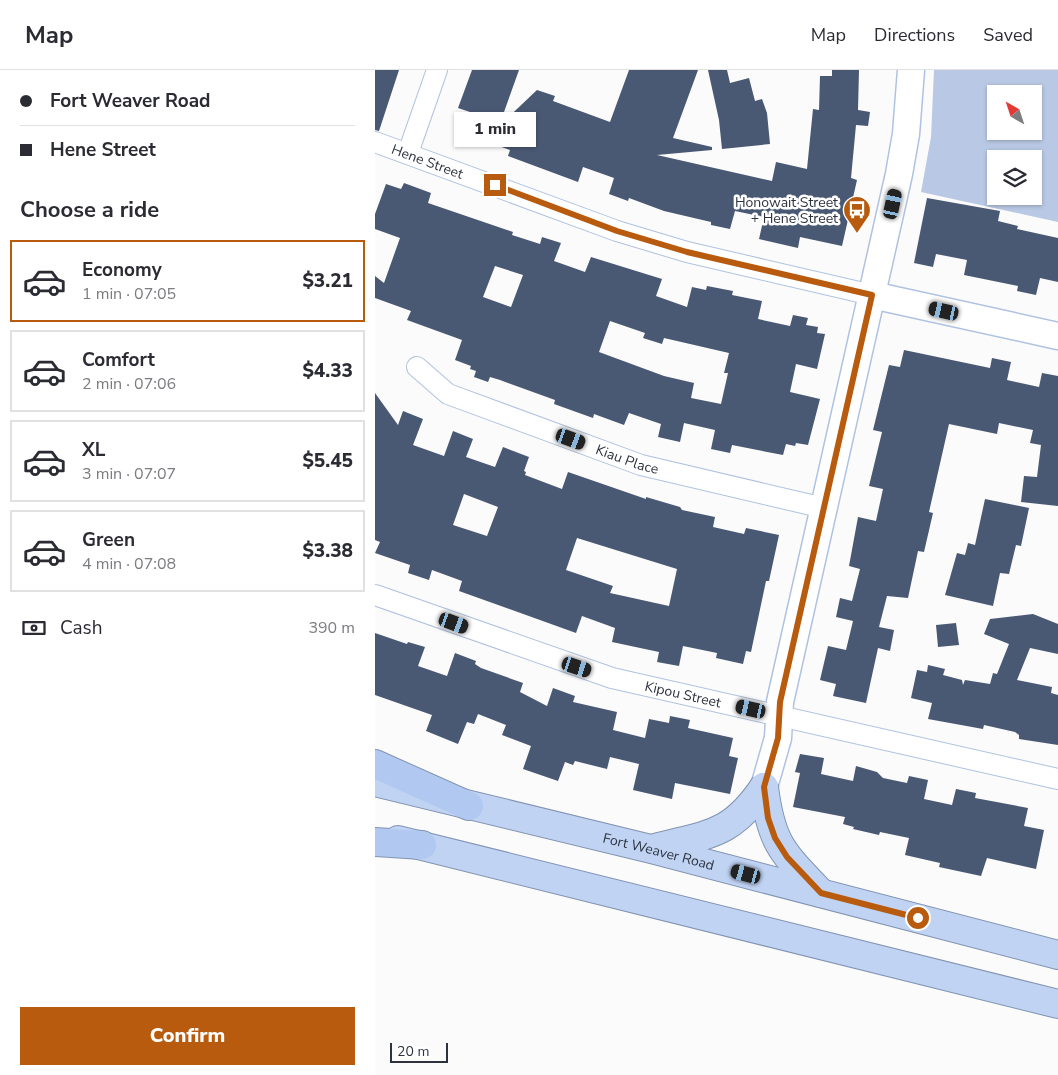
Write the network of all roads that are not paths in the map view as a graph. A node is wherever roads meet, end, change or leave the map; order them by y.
1 (437, 70) edge
2 (911, 70) edge
3 (375, 142) edge
4 (408, 153) junction
5 (872, 295) junction
6 (1058, 336) edge
7 (417, 367) dead end
8 (824, 508) junction
9 (375, 595) edge
10 (779, 716) junction
11 (375, 764) edge
12 (1058, 779) edge
13 (375, 782) edge
14 (764, 787) junction
15 (469, 806) junction
16 (375, 834) edge
17 (375, 842) edge
18 (422, 845) junction
19 (651, 849) junction
20 (821, 893) junction
21 (1056, 955) edge
22 (1058, 1004) edge

1 - 4 street
2 - 5 street
3 - 4 street, Hene Street
4 - 5 street, Hene Street
5 - 6 street, Hene Street
5 - 8 street
7 - 8 street, Kiau Place
8 - 10 street
9 - 10 street, Kipou Street
10 - 12 street, Kipou Street
10 - 14 street
11 - 15 highway
13 - 15 highway, Fort Weaver Road
14 - 19 highway
14 - 20 highway
15 - 19 highway, Fort Weaver Road
16 - 18 highway
17 - 18 highway
18 - 22 highway
19 - 20 highway, Fort Weaver Road
20 - 21 highway, Fort Weaver Road

